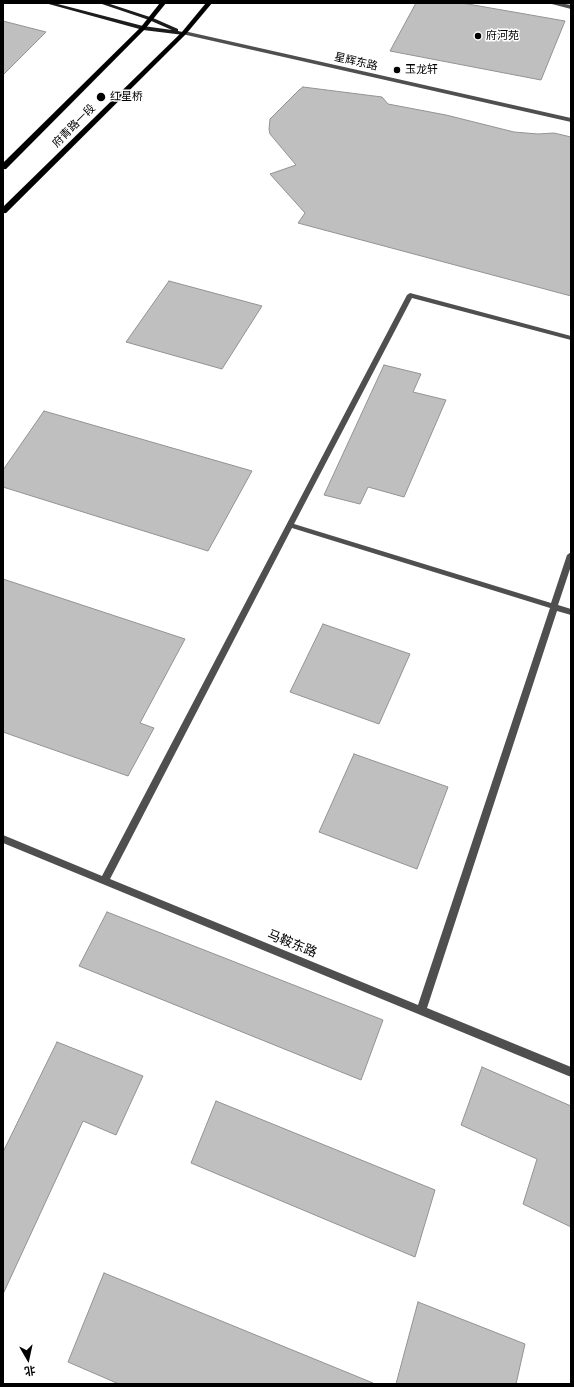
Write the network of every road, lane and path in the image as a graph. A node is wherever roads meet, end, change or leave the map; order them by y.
1 (48, 3) edge
2 (102, 3) edge
3 (163, 3) edge
4 (209, 3) edge
5 (551, 3) edge
6 (571, 7) edge
7 (151, 19) junction
8 (143, 28) junction
9 (184, 33) junction
10 (571, 120) edge
11 (3, 167) edge
12 (3, 211) edge
13 (571, 338) edge
14 (290, 525) junction
15 (571, 555) edge
16 (554, 607) junction
17 (571, 612) edge
18 (3, 839) edge
19 (104, 881) junction
20 (421, 1011) junction
21 (571, 1072) edge

1 - 8 main road
2 - 7 main road
3 - 7 main road, 府青路一段
4 - 9 main road, 府青路一段
5 - 6 street
7 - 8 main road, 府青路一段
7 - 9 main road
8 - 9 main road
8 - 11 main road, 府青路一段
9 - 10 street, 星辉东路
9 - 12 main road, 府青路一段
13 - 14 street
14 - 16 street
14 - 19 street
15 - 16 street
16 - 17 street
16 - 20 street
18 - 19 street, 马鞍东路
19 - 20 street, 马鞍东路
20 - 21 street, 马鞍东路

